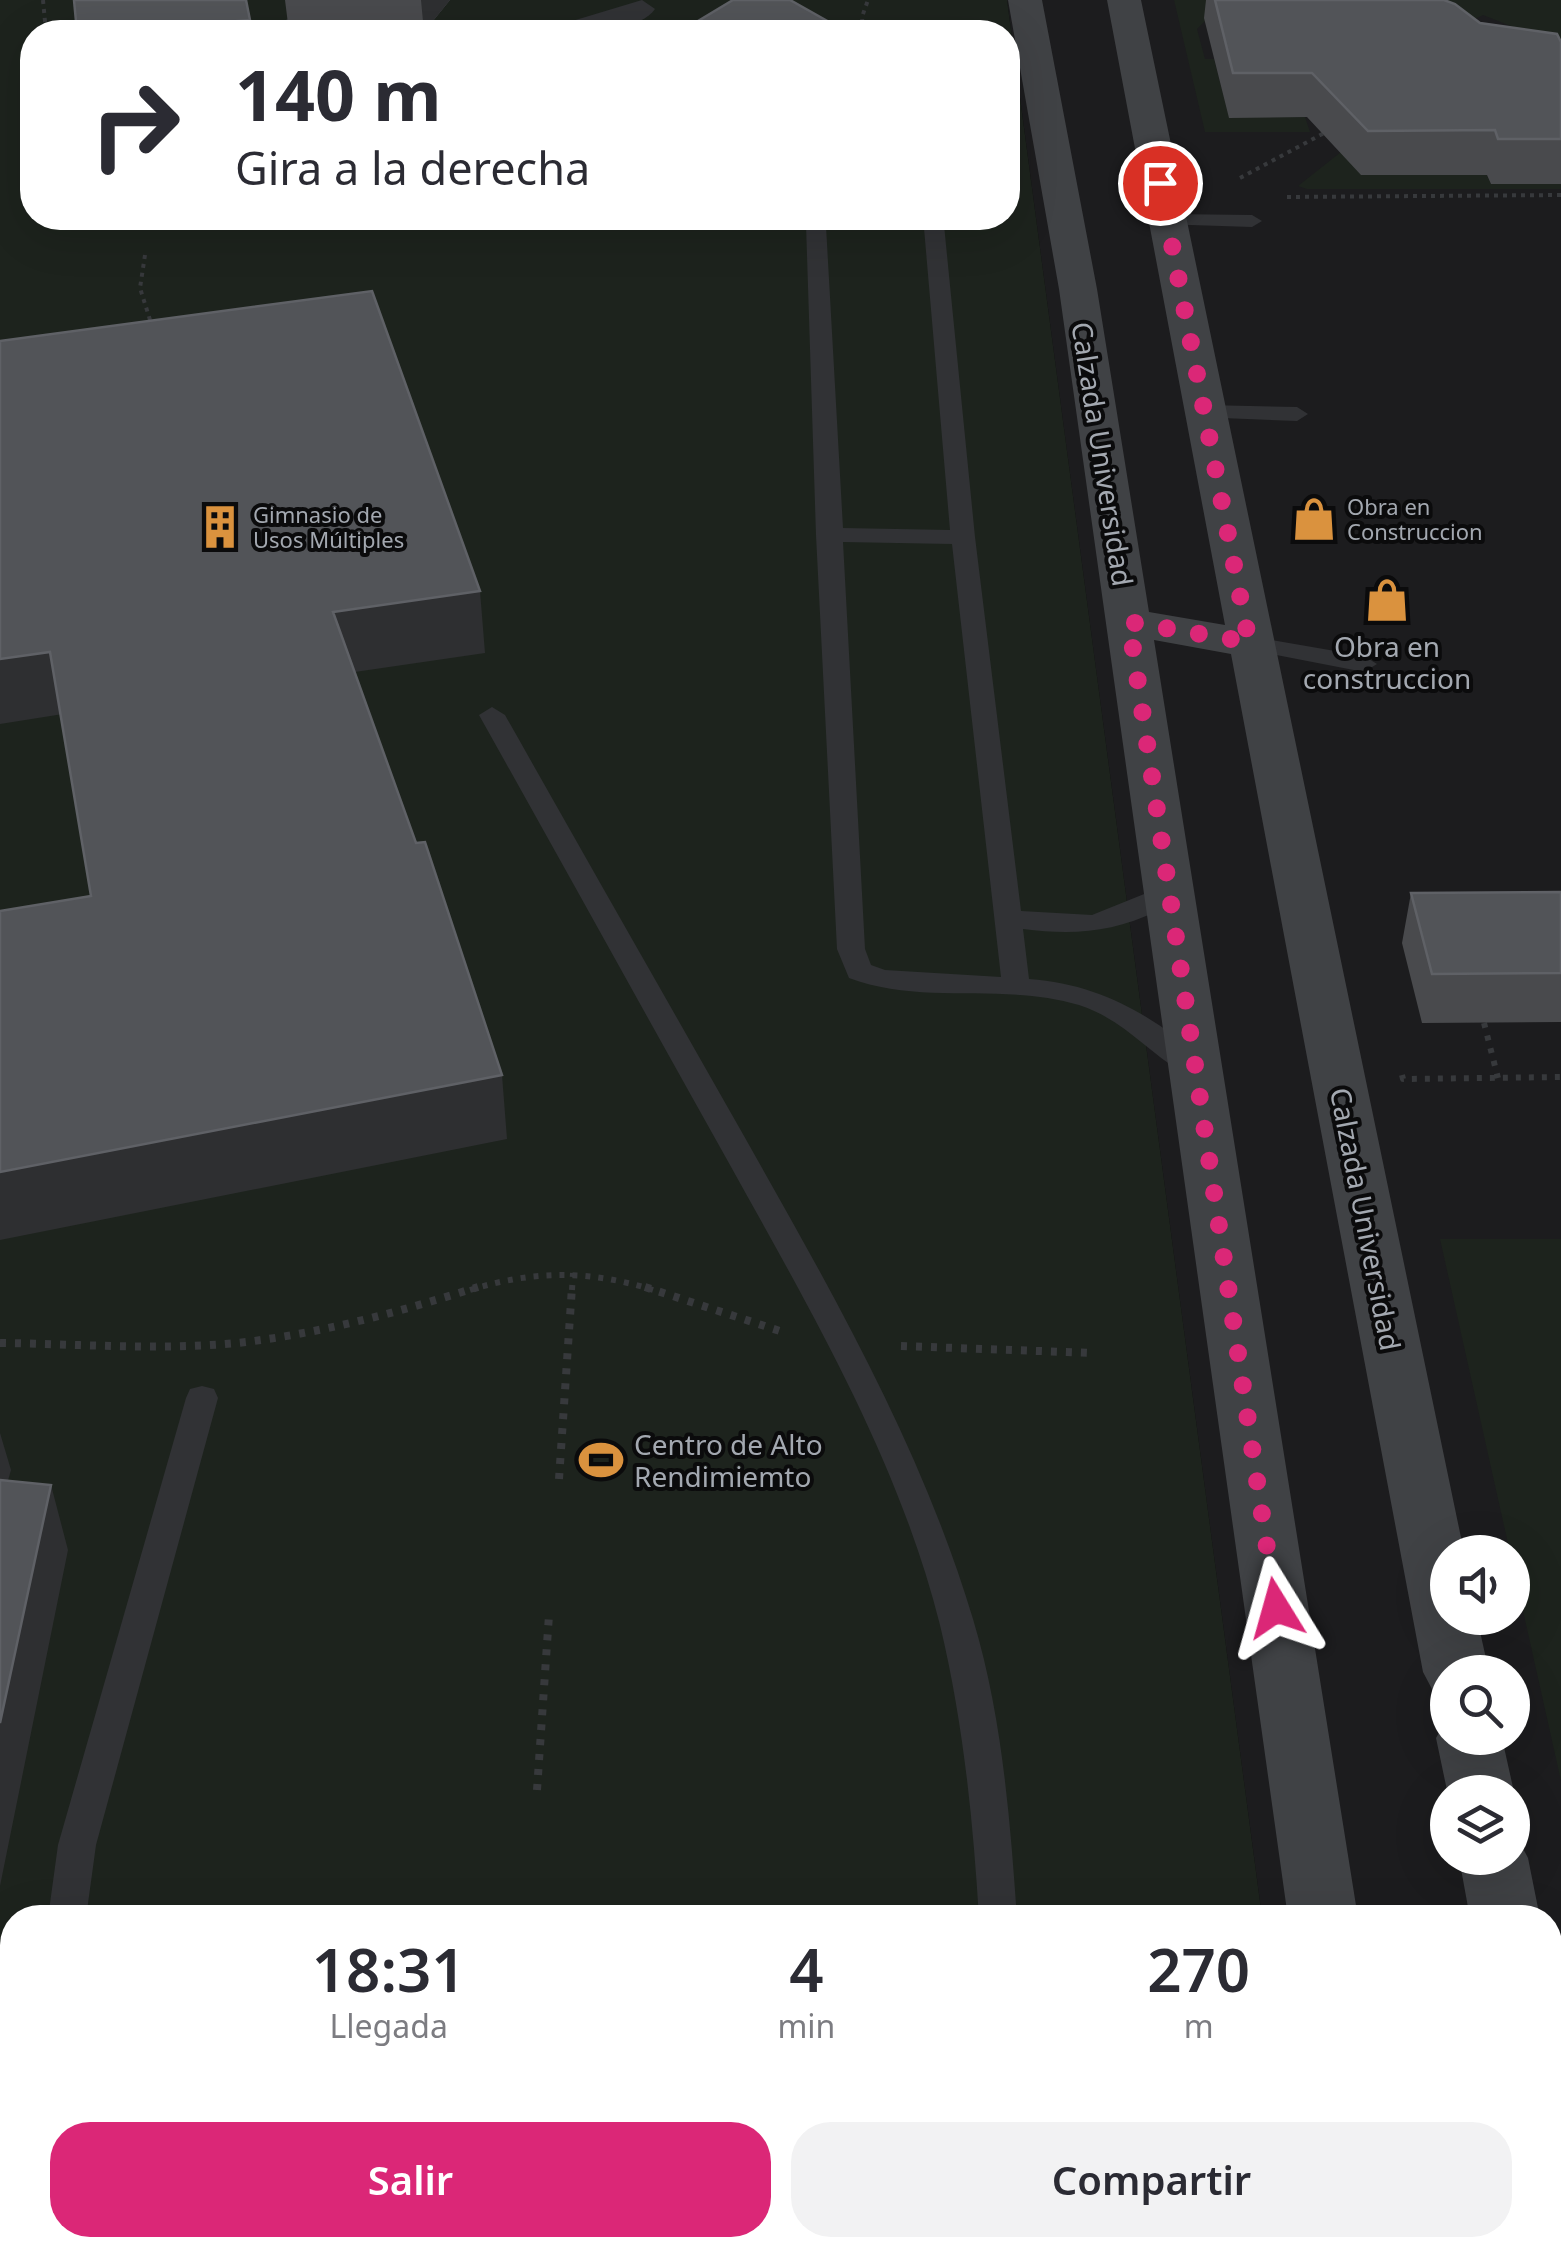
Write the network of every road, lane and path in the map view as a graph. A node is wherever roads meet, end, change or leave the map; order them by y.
1 (1025, 0) edge
2 (1124, 0) edge
3 (638, 9) dead end
4 (298, 12) dead end
5 (289, 20) edge
6 (606, 20) edge
7 (1327, 131) edge
8 (1240, 178) dead end
9 (1561, 195) edge
10 (1283, 196) dead end
11 (1167, 220) junction
12 (1252, 221) dead end
13 (816, 230) edge
14 (934, 230) edge
15 (144, 255) dead end
16 (140, 325) edge
17 (1205, 412) junction
18 (1297, 414) dead end
19 (828, 535) junction
20 (964, 537) junction
21 (1129, 622) junction
22 (1249, 642) junction
23 (1364, 664) dead end
24 (492, 716) dead end
25 (1169, 893) junction
26 (1009, 918) junction
27 (1016, 986) junction
28 (1484, 1023) dead end
29 (1195, 1067) junction
30 (1498, 1078) dead end
31 (573, 1272) junction
32 (0, 1344) edge
33 (846, 1345) junction
34 (1094, 1353) dead end
35 (202, 1398) dead end
36 (558, 1479) dead end
37 (549, 1615) dead end
38 (1453, 1655) edge
39 (537, 1790) dead end
40 (1496, 1875) edge
41 (69, 1905) edge
42 (997, 1905) edge
43 (1320, 1905) edge
44 (1502, 1905) edge

1 - 21 main road, Calzada Universidad
2 - 11 main road, Calzada Universidad
3 - 6 street
4 - 5 path
7 - 8 path
9 - 10 path
11 - 12 lane
11 - 17 main road, Calzada Universidad
13 - 19 lane
14 - 20 lane
15 - 16 path
17 - 18 lane
17 - 22 main road, Calzada Universidad
19 - 20 lane
19 - 27 lane
20 - 26 lane
21 - 22 main road
21 - 25 main road, Calzada Universidad
22 - 23 lane
22 - 38 main road, Calzada Universidad
24 - 33 lane
25 - 26 lane
25 - 29 main road, Calzada Universidad
26 - 27 lane
27 - 29 lane
28 - 30 path
29 - 43 main road, Calzada Universidad
31 - 32 path
31 - 33 path
31 - 36 path
33 - 34 path
33 - 42 lane
35 - 41 lane
37 - 39 path
40 - 44 main road

